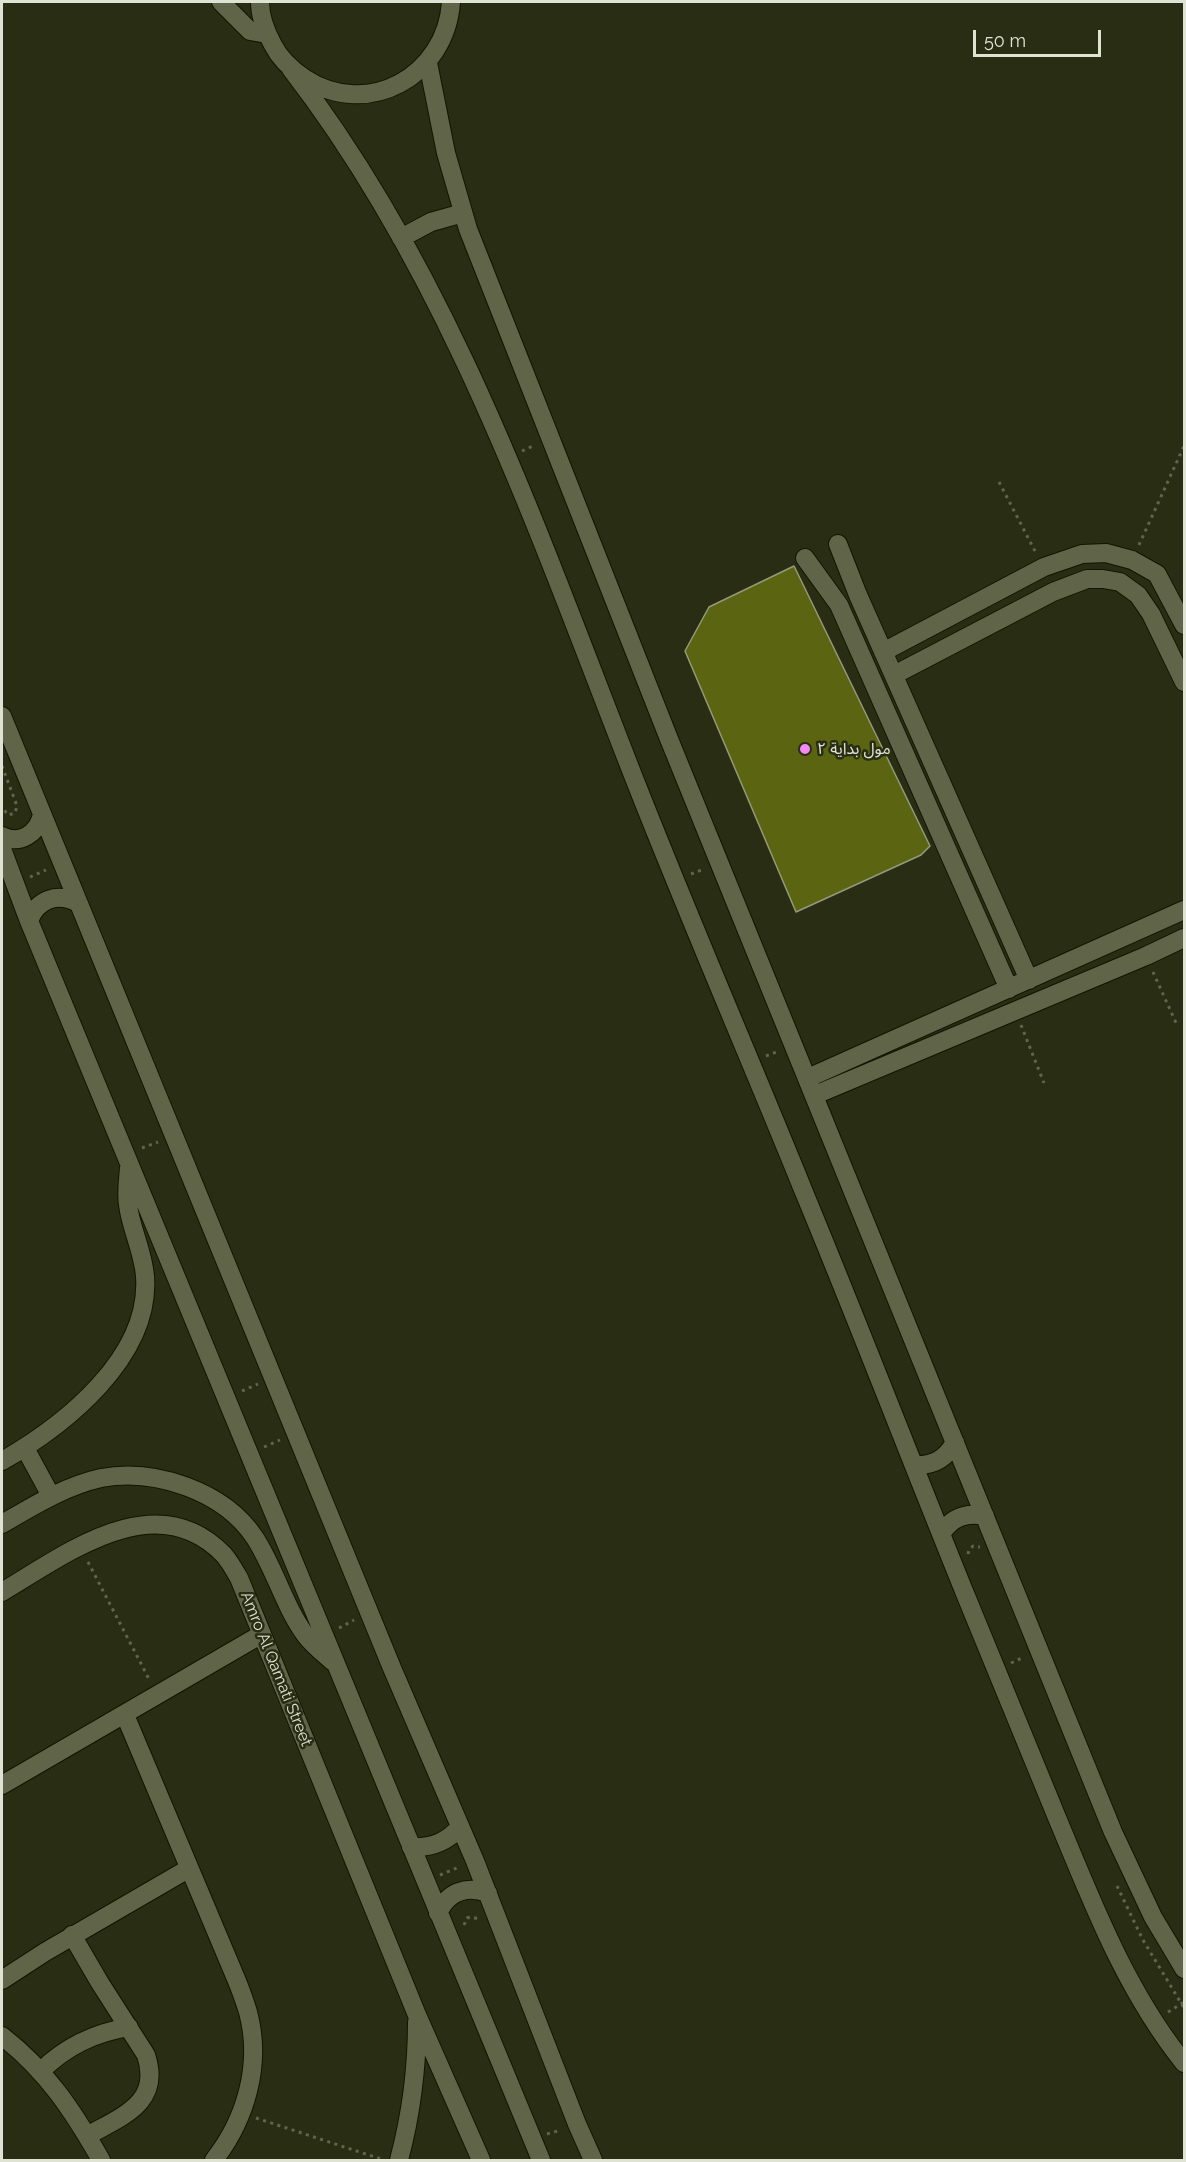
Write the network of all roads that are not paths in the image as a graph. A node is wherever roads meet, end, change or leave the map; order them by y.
1 (221, 2) edge
2 (260, 2) edge
3 (451, 2) edge
4 (267, 34) junction
5 (428, 63) junction
6 (291, 69) junction
7 (463, 213) junction
8 (401, 238) junction
9 (838, 544) dead end
10 (805, 558) dead end
11 (867, 616) junction
12 (848, 624) junction
13 (1185, 625) edge
14 (884, 652) junction
15 (894, 675) junction
16 (1185, 682) edge
17 (2, 716) edge
18 (42, 815) junction
19 (2, 836) edge
20 (2, 849) edge
21 (78, 903) junction
22 (1185, 910) edge
23 (29, 921) junction
24 (1185, 938) edge
25 (1029, 980) junction
26 (1009, 989) junction
27 (897, 1038) junction
28 (906, 1057) junction
29 (808, 1078) junction
30 (814, 1095) junction
31 (128, 1159) junction
32 (955, 1442) junction
33 (25, 1448) junction
34 (2, 1461) edge
35 (914, 1465) junction
36 (51, 1496) junction
37 (985, 1516) junction
38 (2, 1524) edge
39 (940, 1534) junction
40 (2, 1592) edge
41 (262, 1634) junction
42 (337, 1665) junction
43 (125, 1715) junction
44 (2, 1785) edge
45 (460, 1827) junction
46 (411, 1846) junction
47 (188, 1869) junction
48 (488, 1893) junction
49 (438, 1913) junction
50 (72, 1935) junction
51 (1185, 1970) edge
52 (2, 1980) edge
53 (417, 2015) junction
54 (129, 2027) junction
55 (2, 2036) edge
56 (1185, 2063) edge
57 (41, 2071) junction
58 (87, 2136) junction
59 (101, 2160) edge
60 (214, 2160) edge
61 (399, 2160) edge
62 (481, 2160) edge
63 (541, 2160) edge
64 (593, 2160) edge

1 - 4 street
2 - 4 street
3 - 5 street
4 - 6 street
5 - 6 street
5 - 7 street
6 - 8 street
7 - 8 street
7 - 29 street
8 - 35 street
9 - 11 street
10 - 12 street
11 - 12 street
11 - 14 street
12 - 26 street
13 - 14 street
14 - 15 street
15 - 16 street
15 - 25 street
17 - 18 street
18 - 19 street
18 - 21 street
20 - 23 street
21 - 23 street
21 - 45 street
22 - 25 street
23 - 31 street
24 - 28 street
25 - 26 street
26 - 27 street
27 - 28 street
27 - 29 street
28 - 30 street
29 - 30 street
30 - 32 street
31 - 33 street
31 - 42 street
32 - 35 street
32 - 37 street
33 - 34 street
33 - 36 street
35 - 39 street
36 - 38 street
36 - 42 street
37 - 39 street
37 - 51 street
39 - 56 street
40 - 41 street, Amro Al Qamati Street
41 - 43 street
41 - 53 street, Amro Al Qamati Street
42 - 46 street
43 - 44 street
43 - 47 street
45 - 46 street
45 - 48 street
46 - 49 street
47 - 50 street
47 - 60 street
48 - 49 street
48 - 64 street
49 - 63 street
50 - 52 street
50 - 54 street
53 - 61 street, Amro Al Qamati Street
53 - 62 street, Amro Al Qamati Street
54 - 57 street
54 - 58 street
55 - 57 street
57 - 58 street
58 - 59 street

